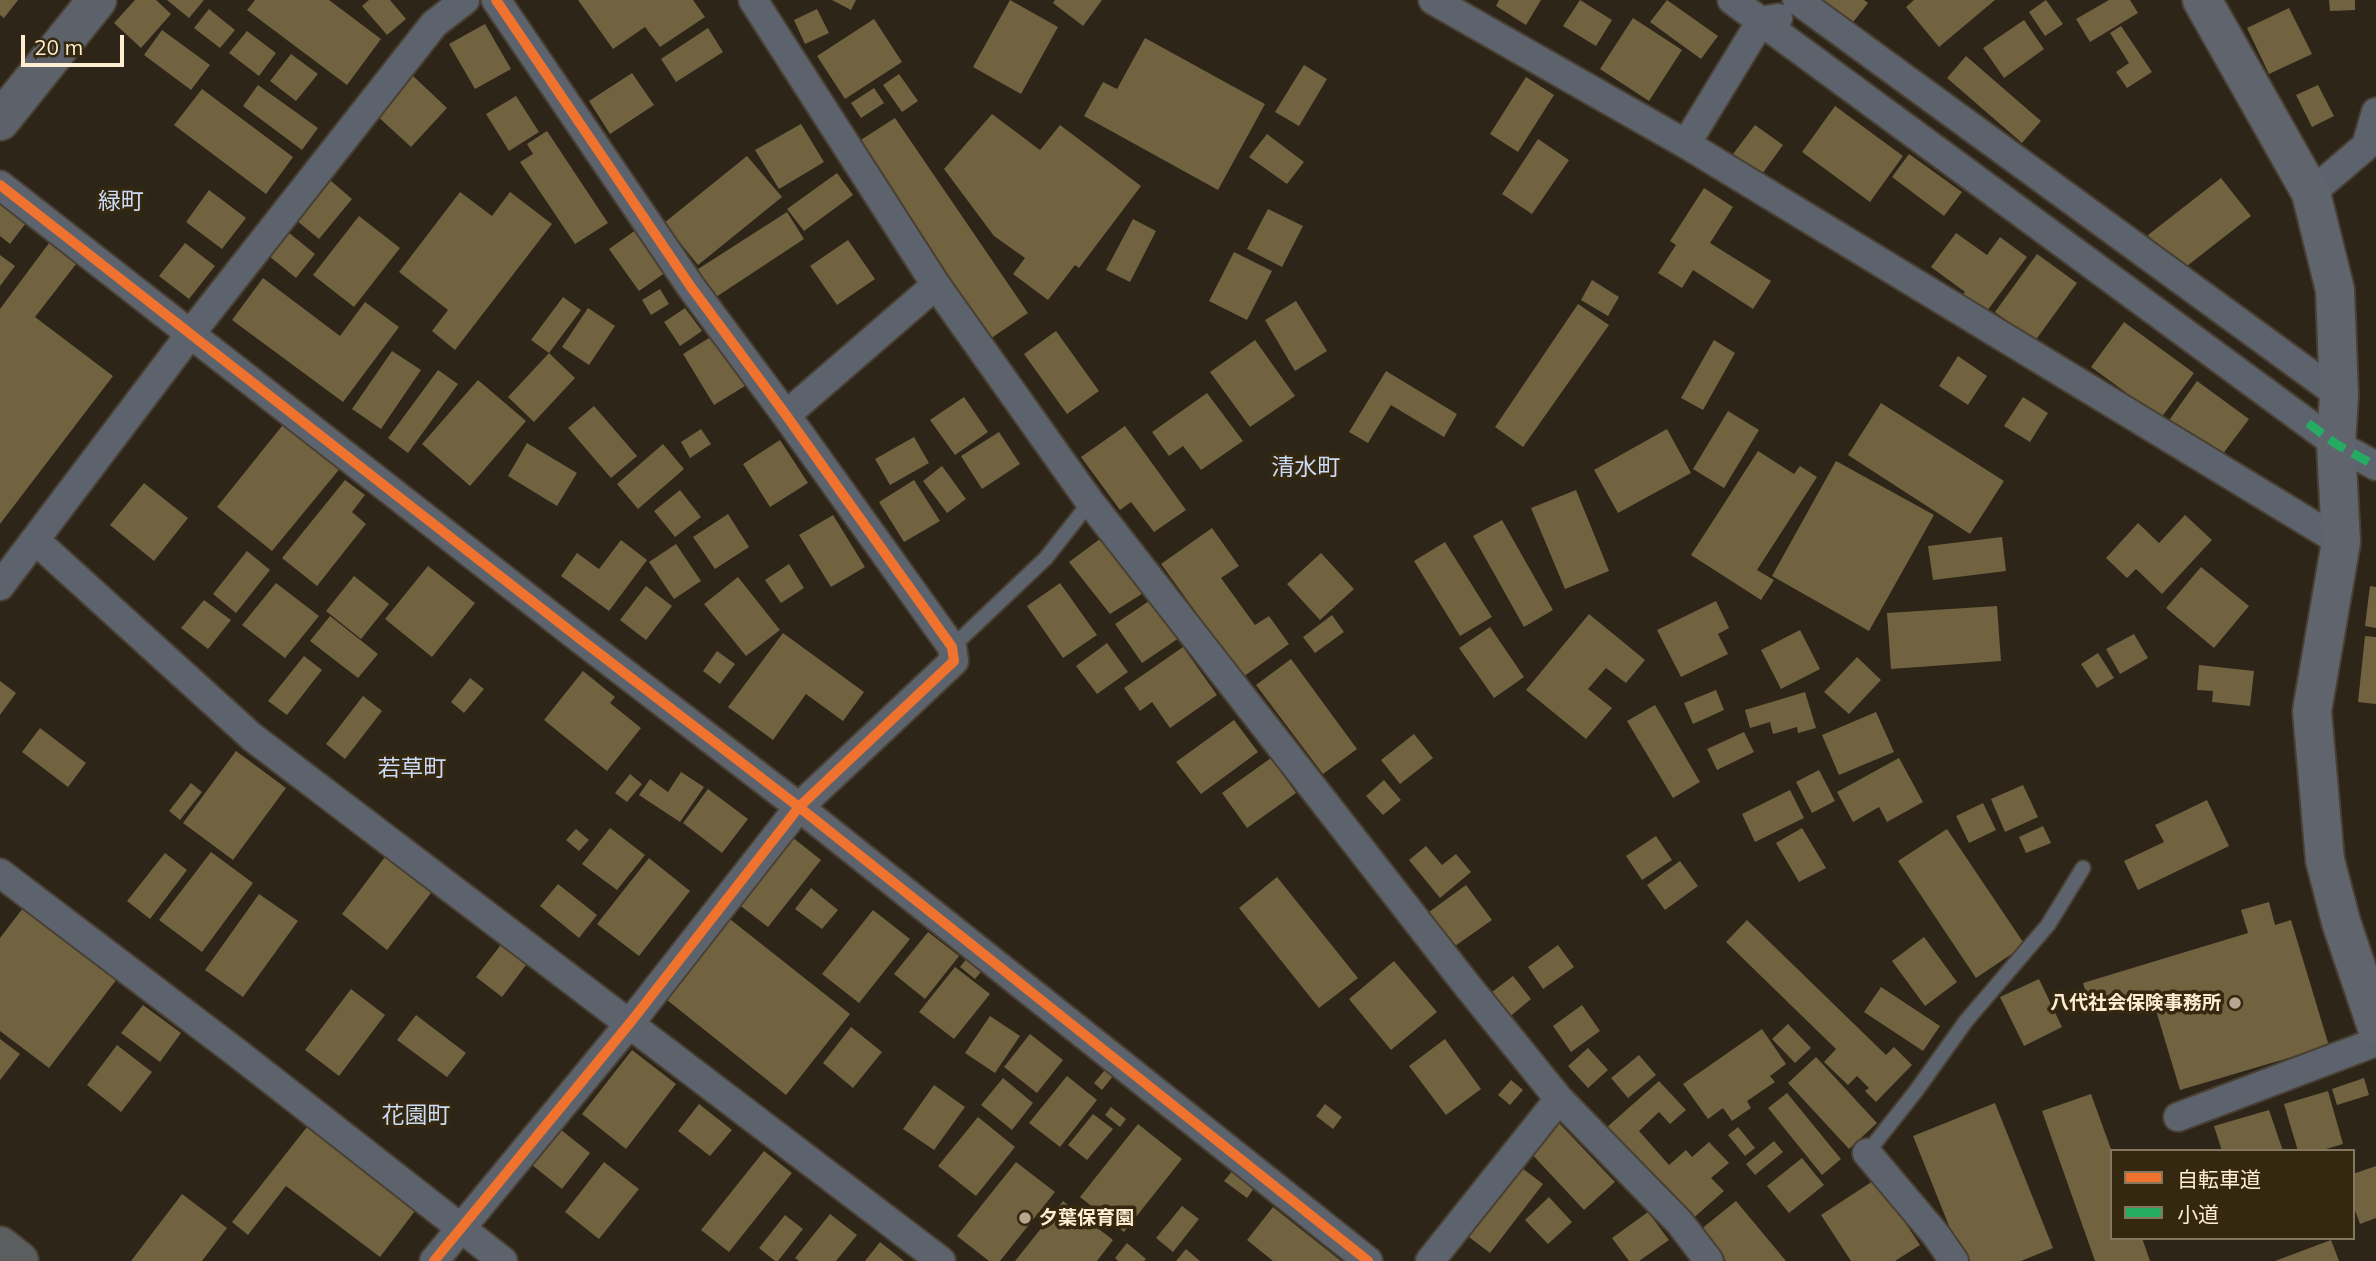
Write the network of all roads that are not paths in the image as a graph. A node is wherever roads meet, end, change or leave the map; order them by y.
1 (97, 0) edge
2 (465, 0) edge
3 (496, 0) edge
4 (753, 0) edge
5 (1433, 0) edge
6 (1732, 0) edge
7 (1781, 0) edge
8 (1797, 0) edge
9 (2202, 0) edge
10 (1761, 21) junction
11 (2376, 112) edge
12 (0, 121) edge
13 (1686, 144) junction
14 (0, 185) edge
15 (2311, 193) junction
16 (936, 285) junction
17 (191, 333) junction
18 (2339, 395) junction
19 (786, 415) junction
20 (2322, 433) junction
21 (2376, 466) edge
22 (1090, 502) junction
23 (35, 540) junction
24 (2341, 542) junction
25 (0, 586) edge
26 (952, 647) junction
27 (799, 807) junction
28 (2083, 868) dead end
29 (0, 873) edge
30 (629, 1023) junction
31 (2376, 1025) edge
32 (2376, 1042) edge
33 (1559, 1099) junction
34 (2178, 1117) dead end
35 (1867, 1153) joint
36 (460, 1228) junction
37 (0, 1246) edge
38 (19, 1261) edge
39 (434, 1261) edge
40 (503, 1261) edge
41 (941, 1261) edge
42 (1368, 1261) edge
43 (1430, 1261) edge
44 (1709, 1261) edge
45 (1954, 1261) edge

1 - 12 main road
2 - 17 street
3 - 19 street
4 - 16 street
5 - 13 street
6 - 10 street
7 - 10 street
8 - 18 street
9 - 15 street
10 - 13 street
10 - 20 street
11 - 15 street
13 - 24 street
14 - 17 street
15 - 18 street
16 - 19 street
16 - 22 street
17 - 23 street
17 - 27 street
18 - 20 street
19 - 26 street
20 - 21 street
20 - 24 street
22 - 26 lane
22 - 33 street
23 - 25 street
23 - 30 street
24 - 31 street
26 - 27 street
27 - 30 street
27 - 42 street
28 - 35 lane
29 - 36 street
30 - 36 street
30 - 41 street
32 - 34 street
33 - 43 street
33 - 44 street
35 - 45 street
36 - 39 street
36 - 40 street
37 - 38 highway

